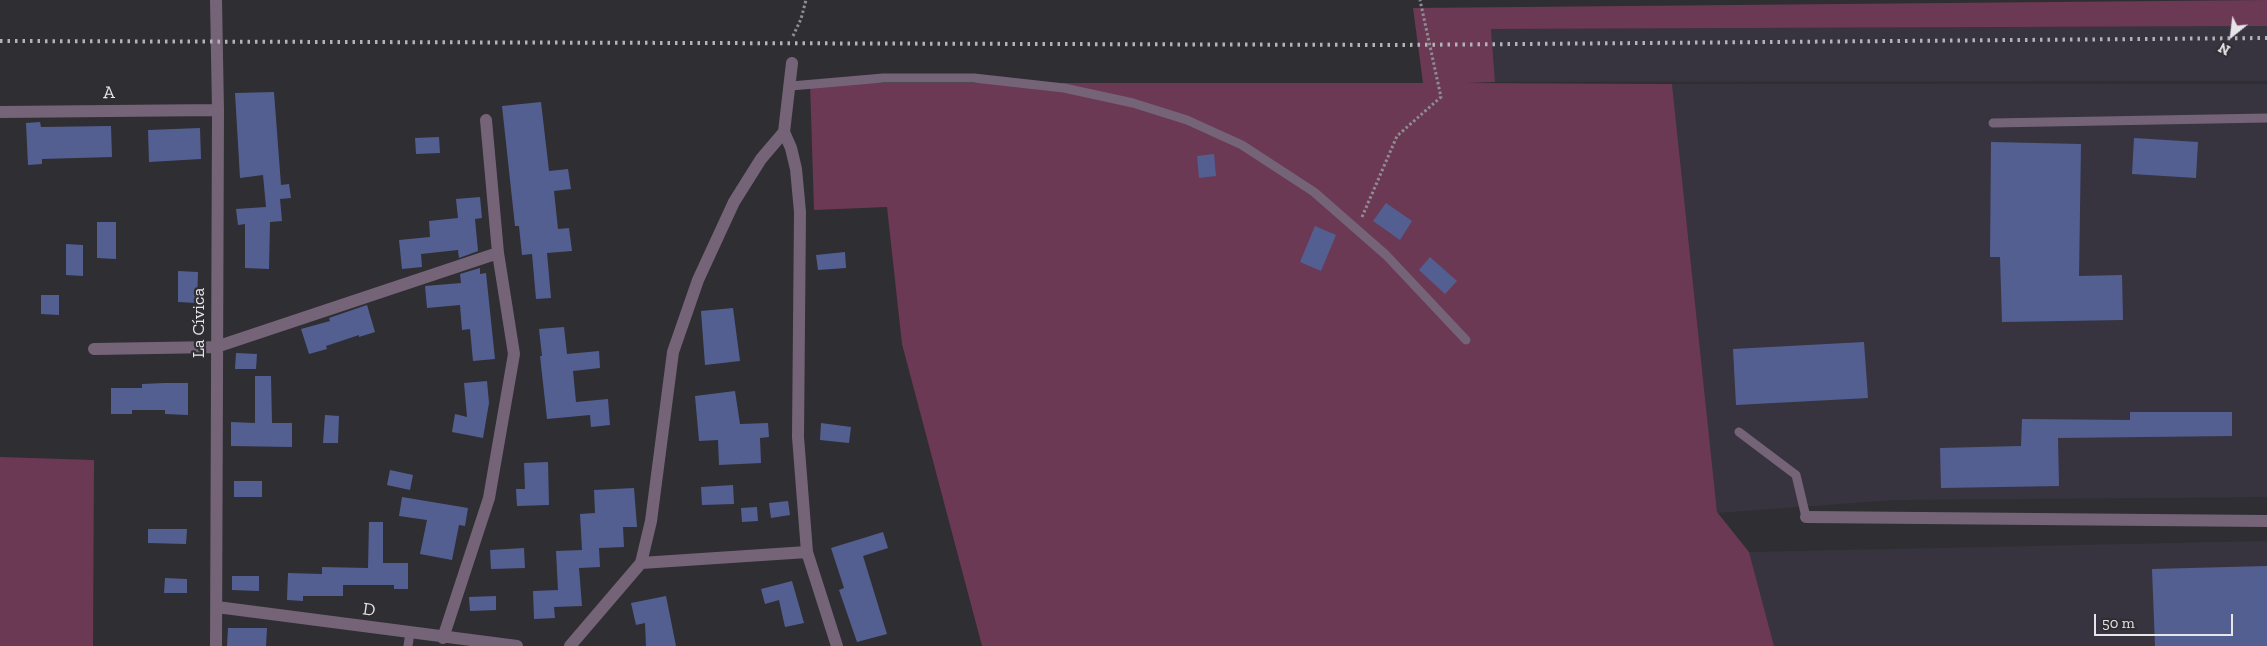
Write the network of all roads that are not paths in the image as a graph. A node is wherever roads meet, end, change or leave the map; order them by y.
1 (216, 0) edge
2 (792, 63) dead end
3 (791, 86) junction
4 (218, 110) junction
5 (0, 112) edge
6 (2267, 118) edge
7 (486, 120) dead end
8 (1993, 123) dead end
9 (784, 132) junction
10 (498, 253) junction
11 (1466, 340) dead end
12 (216, 347) junction
13 (94, 349) dead end
14 (1739, 432) dead end
15 (1806, 517) joint
16 (2267, 521) edge
17 (807, 552) junction
18 (641, 563) junction
19 (217, 607) junction
20 (410, 633) junction
21 (443, 638) junction
22 (216, 646) edge
23 (408, 646) edge
24 (517, 646) edge
25 (570, 646) edge
26 (837, 646) edge

1 - 4 street, La Cívica
2 - 3 street
3 - 9 street
3 - 11 lane
4 - 5 street, A
4 - 12 street, La Cívica
6 - 8 lane
7 - 10 street
9 - 17 street
9 - 18 street
10 - 12 street
10 - 21 street
12 - 13 street
12 - 19 street, La Cívica
14 - 15 lane
15 - 16 street
17 - 18 street
17 - 26 street
18 - 25 street
19 - 20 street, D
19 - 22 street, La Cívica
20 - 21 street, D
20 - 23 lane
21 - 24 street, D

